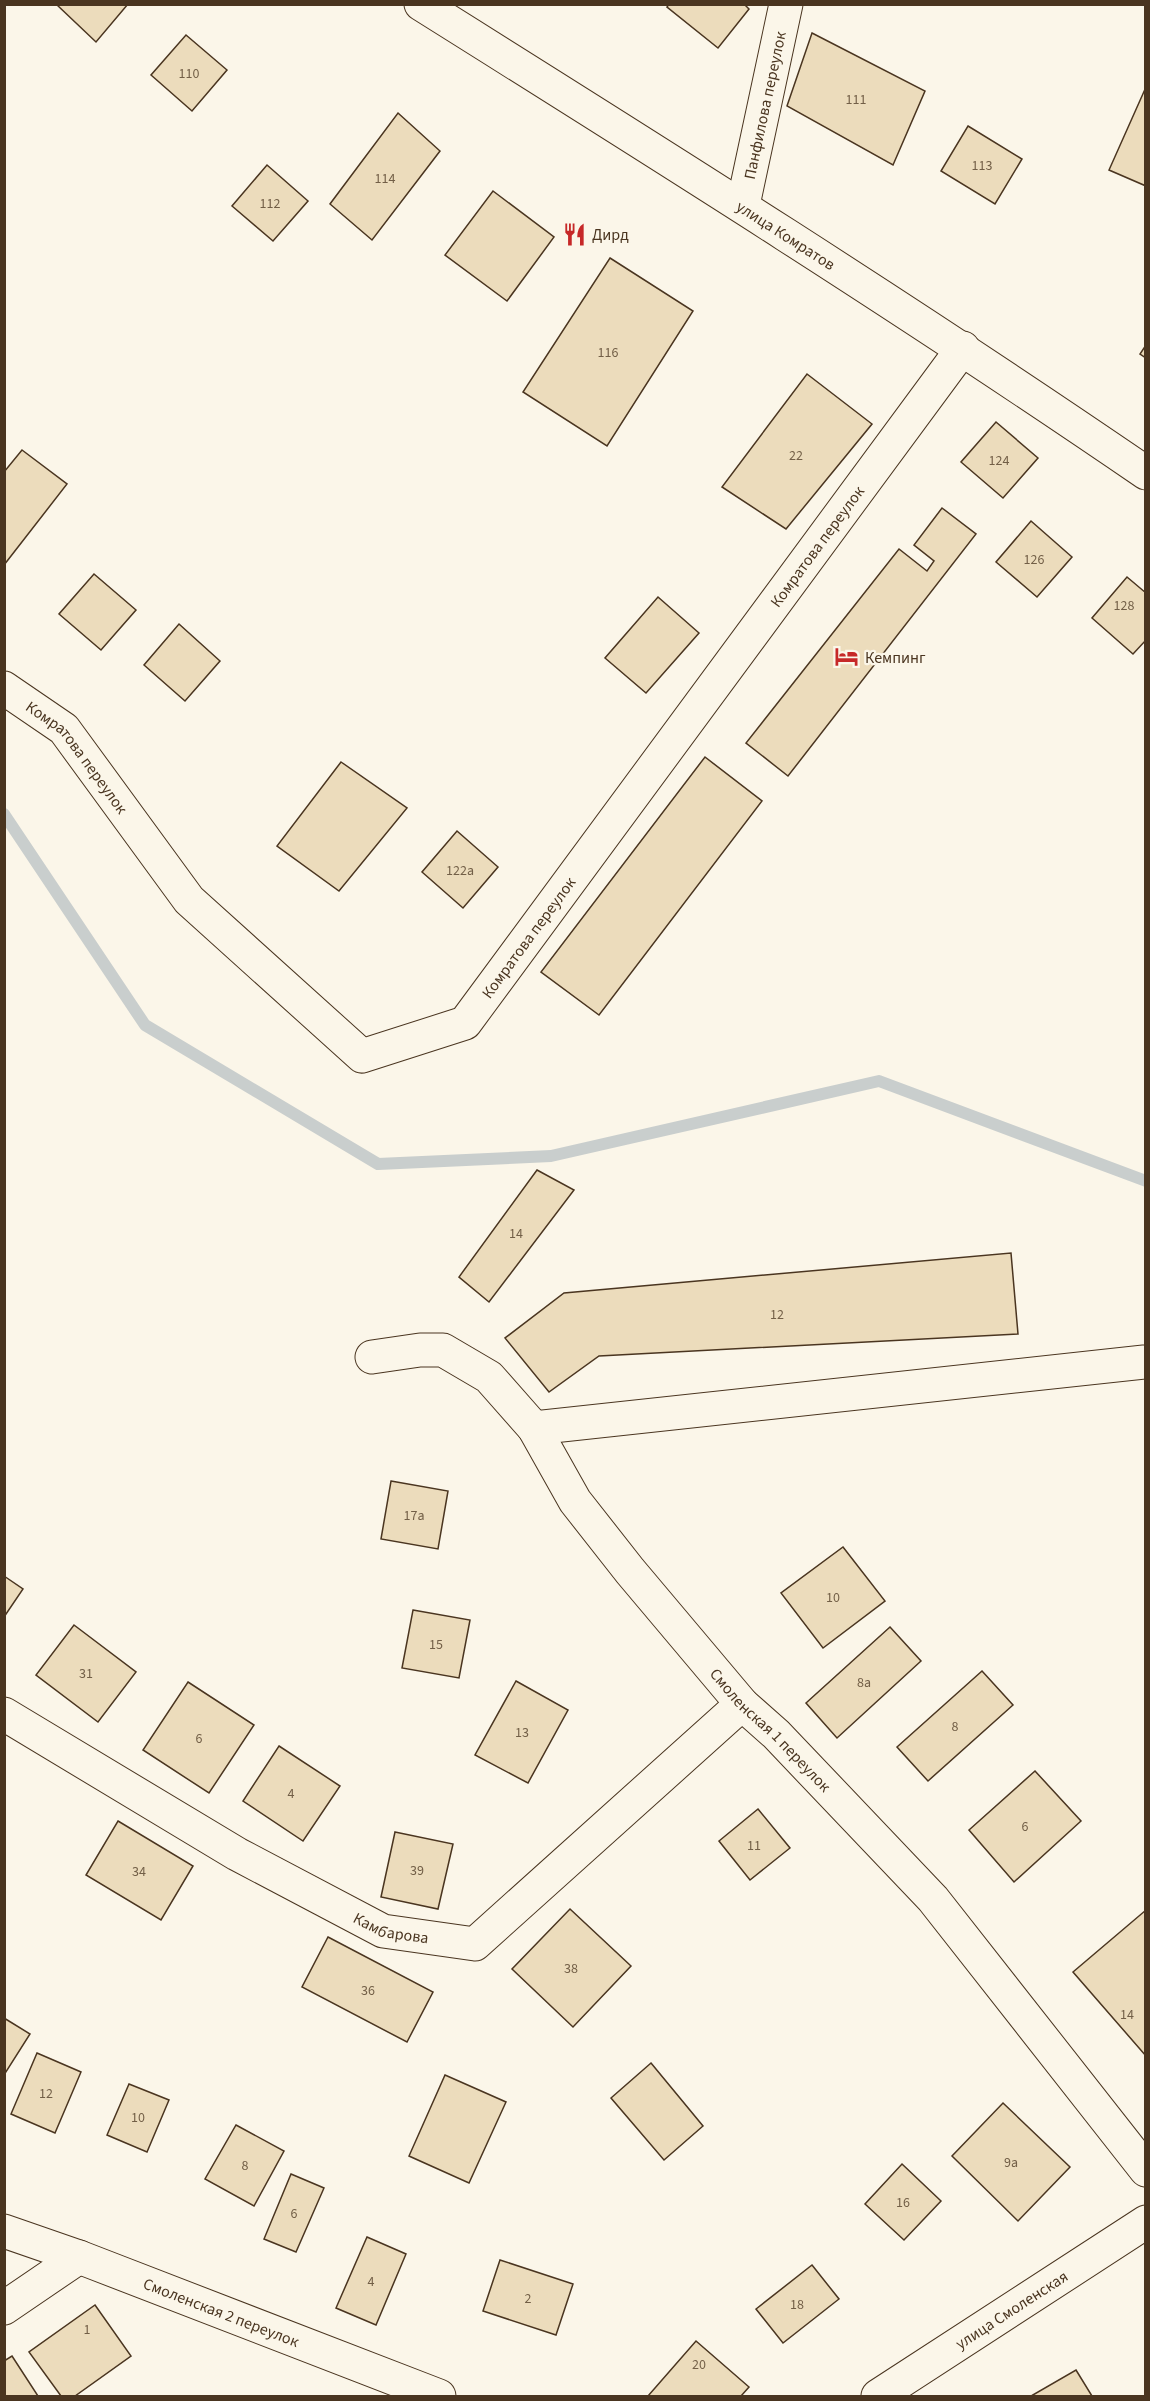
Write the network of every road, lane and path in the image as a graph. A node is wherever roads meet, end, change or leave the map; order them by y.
1 (421, 4) edge
2 (786, 4) edge
3 (743, 205) junction
4 (963, 348) junction
5 (1146, 473) edge
6 (4, 688) edge
7 (372, 1357) dead end
8 (1144, 1362) edge
9 (534, 1428) junction
10 (742, 1704) junction
11 (4, 1714) edge
12 (1146, 2170) edge
13 (1146, 2223) edge
14 (4, 2231) edge
15 (79, 2257) junction
16 (4, 2308) edge
17 (439, 2397) edge
18 (878, 2397) edge

1 - 3 street, улица Комратов
2 - 3 street, Панфилова переулок
3 - 4 street, улица Комратов
4 - 5 street, улица Комратов
4 - 6 street, Комратова переулок
7 - 9 street, Смоленская 1 переулок
8 - 9 street
9 - 10 street, Смоленская 1 переулок
10 - 11 street, Камбарова
10 - 12 street, Смоленская 1 переулок
13 - 18 street, улица Смоленская
14 - 15 street, Смоленская 2 переулок
15 - 16 street
15 - 17 street, Смоленская 2 переулок

